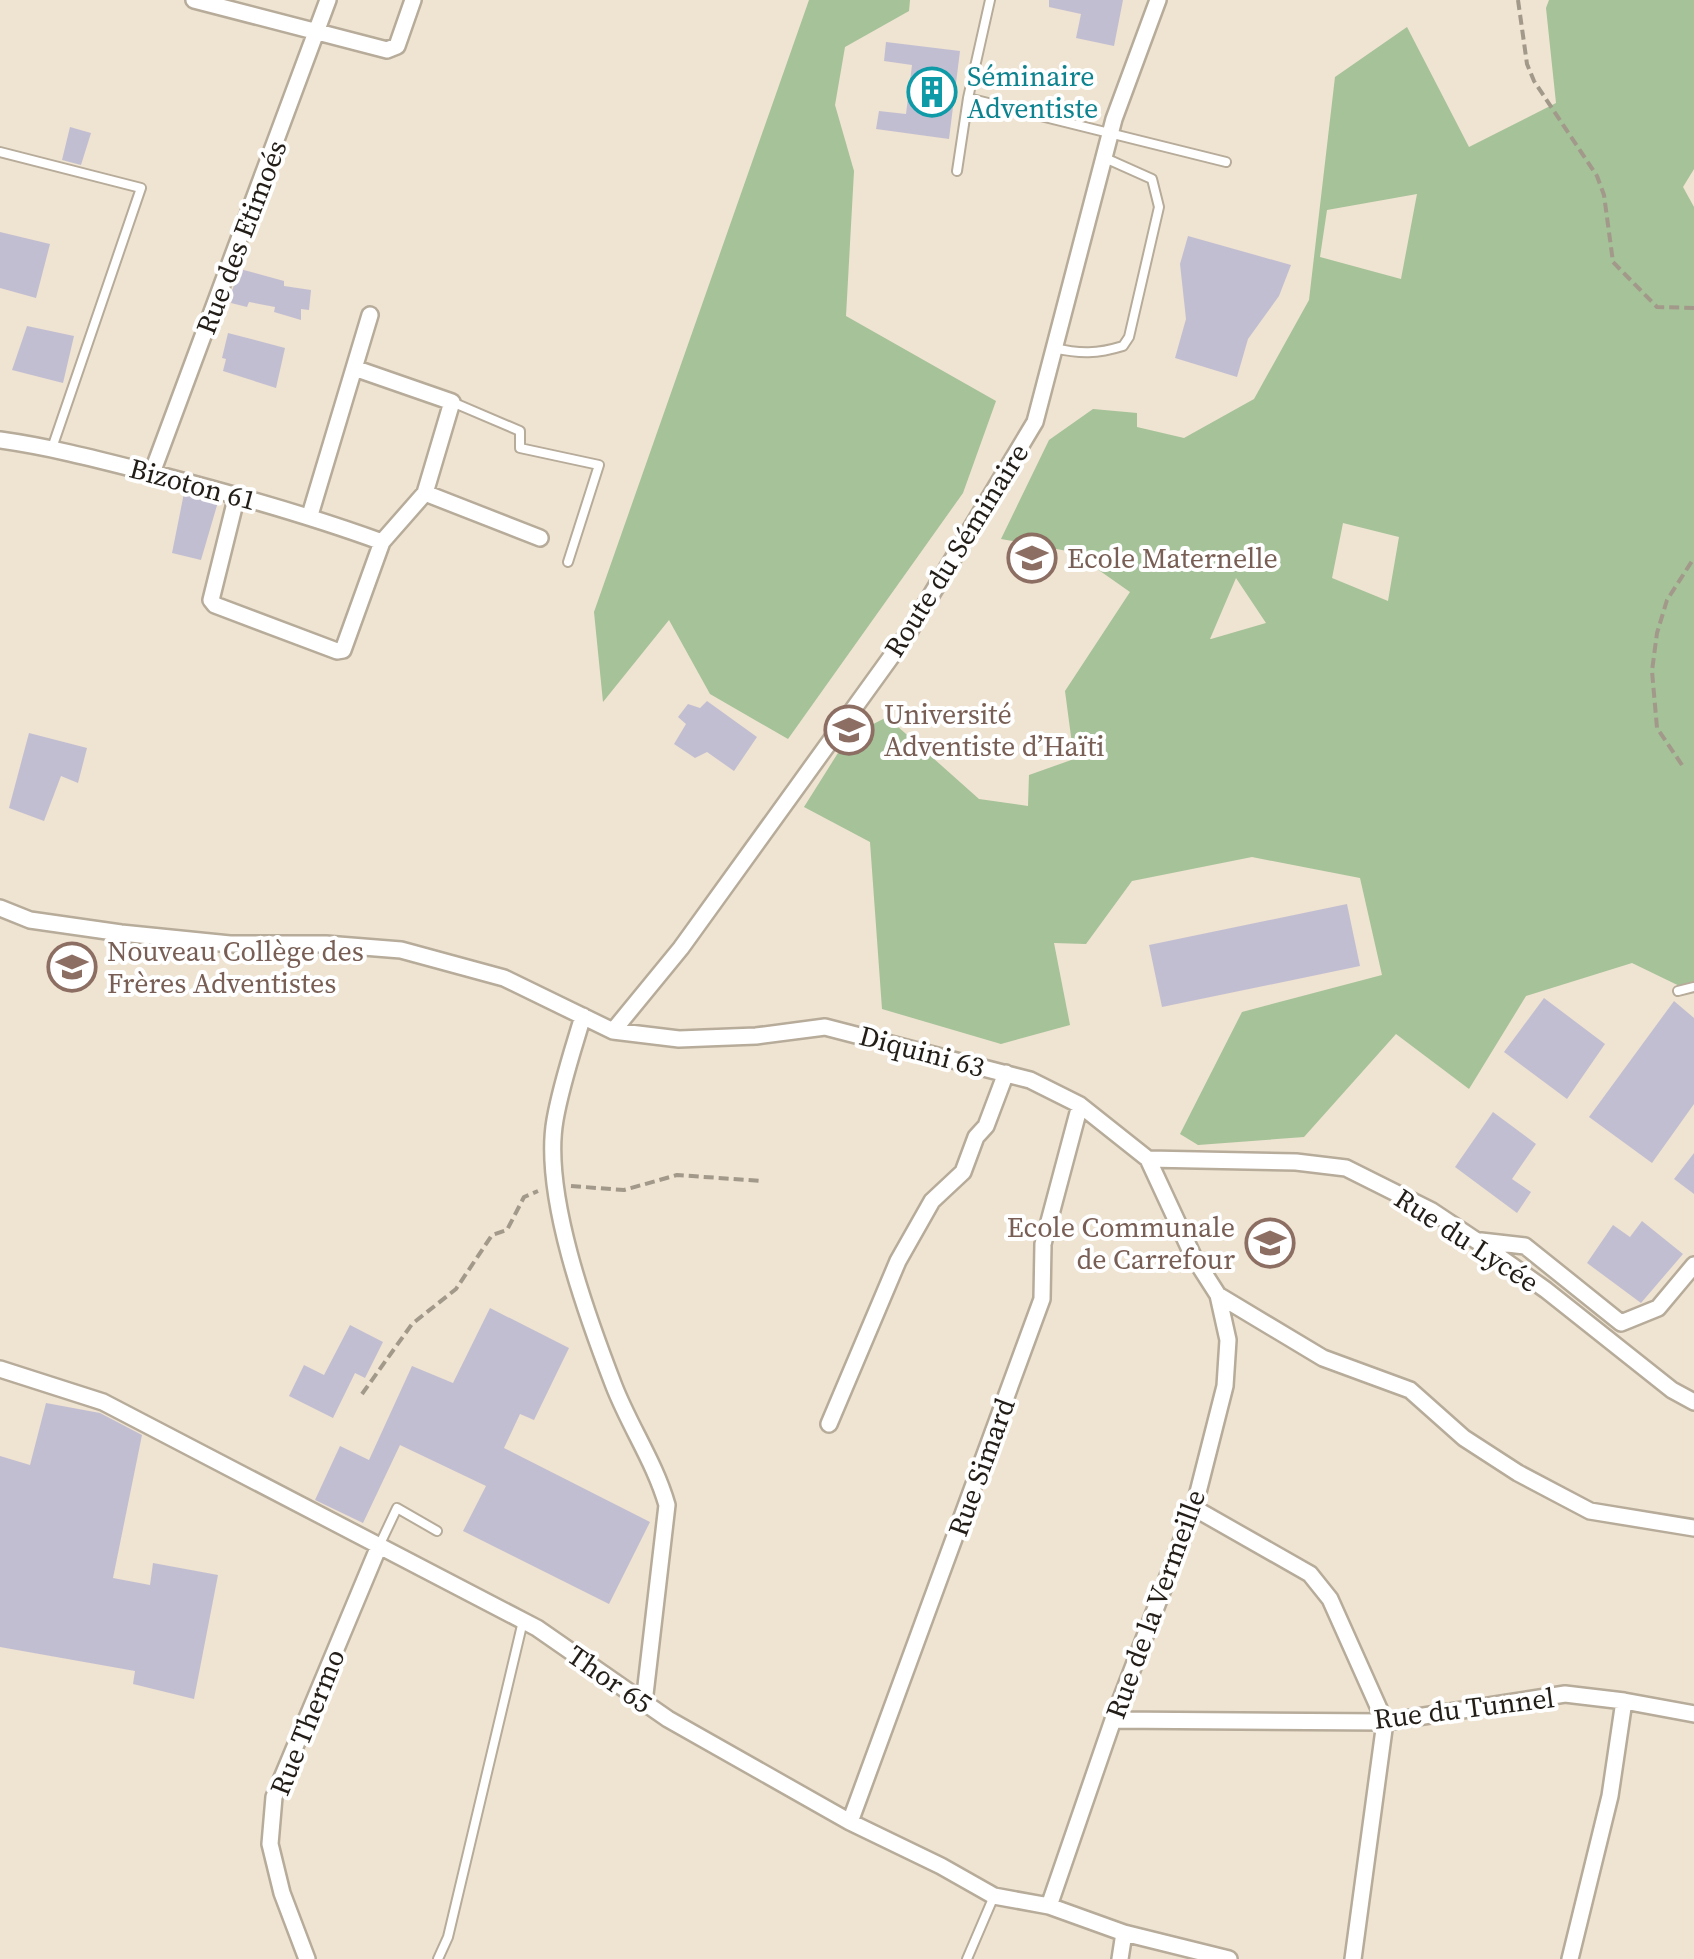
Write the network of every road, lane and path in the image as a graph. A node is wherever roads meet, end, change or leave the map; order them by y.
1 (194, 0) edge
2 (328, 0) edge
3 (413, 0) edge
4 (990, 0) edge
5 (1158, 0) edge
6 (1518, 0) edge
7 (319, 31) junction
8 (968, 98) junction
9 (1110, 134) junction
10 (0, 152) edge
11 (1104, 158) junction
12 (1226, 162) dead end
13 (957, 171) dead end
14 (1694, 308) edge
15 (370, 315) dead end
16 (1054, 348) junction
17 (357, 368) junction
18 (452, 402) junction
19 (0, 440) edge
20 (52, 448) junction
21 (152, 473) junction
22 (425, 493) junction
23 (237, 495) junction
24 (310, 516) junction
25 (540, 538) dead end
26 (382, 542) junction
27 (1694, 558) edge
28 (568, 562) dead end
29 (1682, 765) dead end
30 (0, 908) edge
31 (1694, 987) edge
32 (1678, 992) dead end
33 (583, 1016) junction
34 (614, 1031) junction
35 (1006, 1073) junction
36 (1080, 1105) junction
37 (1148, 1159) junction
38 (762, 1181) dead end
39 (554, 1185) junction
40 (1477, 1241) junction
41 (1694, 1265) edge
42 (1218, 1295) junction
43 (0, 1369) edge
44 (362, 1394) dead end
45 (1694, 1402) edge
46 (830, 1424) dead end
47 (1194, 1508) junction
48 (1694, 1528) edge
49 (437, 1531) dead end
50 (379, 1546) junction
51 (523, 1622) junction
52 (1624, 1700) junction
53 (644, 1702) junction
54 (1694, 1714) edge
55 (1113, 1720) junction
56 (1385, 1722) junction
57 (850, 1822) junction
58 (994, 1896) junction
59 (1049, 1906) junction
60 (1124, 1933) junction
61 (307, 1959) edge
62 (438, 1959) edge
63 (967, 1959) edge
64 (1120, 1959) edge
65 (1229, 1959) edge
66 (1353, 1959) edge
67 (1570, 1959) edge

1 - 7 street
2 - 7 street, Rue des Etimoés
3 - 7 street
4 - 8 lane
5 - 9 street, Route du Séminaire
6 - 14 path
7 - 21 street, Rue des Etimoés
8 - 9 lane
8 - 13 lane
9 - 11 street, Route du Séminaire
9 - 12 lane
10 - 20 lane
11 - 16 street, Route du Séminaire
11 - 16 lane
15 - 17 street
16 - 34 street, Route du Séminaire
17 - 18 street
17 - 24 street
18 - 22 street
18 - 28 lane
19 - 20 street, Bizoton 61
20 - 21 street, Bizoton 61
21 - 23 street, Bizoton 61
22 - 25 street
22 - 26 street
23 - 24 street, Bizoton 61
23 - 26 street
24 - 26 street, Bizoton 61
27 - 29 path
30 - 33 street, Diquini 63
31 - 32 lane
33 - 34 street, Diquini 63
33 - 39 street
34 - 35 street, Diquini 63
35 - 36 street, Diquini 63
35 - 46 street
36 - 37 street, Diquini 63
36 - 57 street, Rue Simard
37 - 40 street, Rue du Lycée
37 - 42 street, Diquini 63
38 - 39 path
39 - 44 path
39 - 53 street
40 - 41 street
40 - 45 street, Rue du Lycée
42 - 47 street, Rue de la Vermeille
42 - 48 street, Diquini 63
43 - 50 street, Thor 65
47 - 55 street, Rue de la Vermeille
47 - 56 street
49 - 50 lane
50 - 51 street, Thor 65
50 - 61 street, Rue Thermo
51 - 53 street, Thor 65
51 - 62 lane
52 - 54 street, Rue du Tunnel
52 - 56 street, Rue du Tunnel
52 - 67 street
53 - 57 street, Thor 65
55 - 56 street, Rue du Tunnel
55 - 59 street, Rue de la Vermeille
56 - 66 street
57 - 58 street, Thor 65
58 - 59 street, Thor 65
58 - 63 lane
59 - 60 street, Thor 65
60 - 64 street
60 - 65 street, Thor 65

